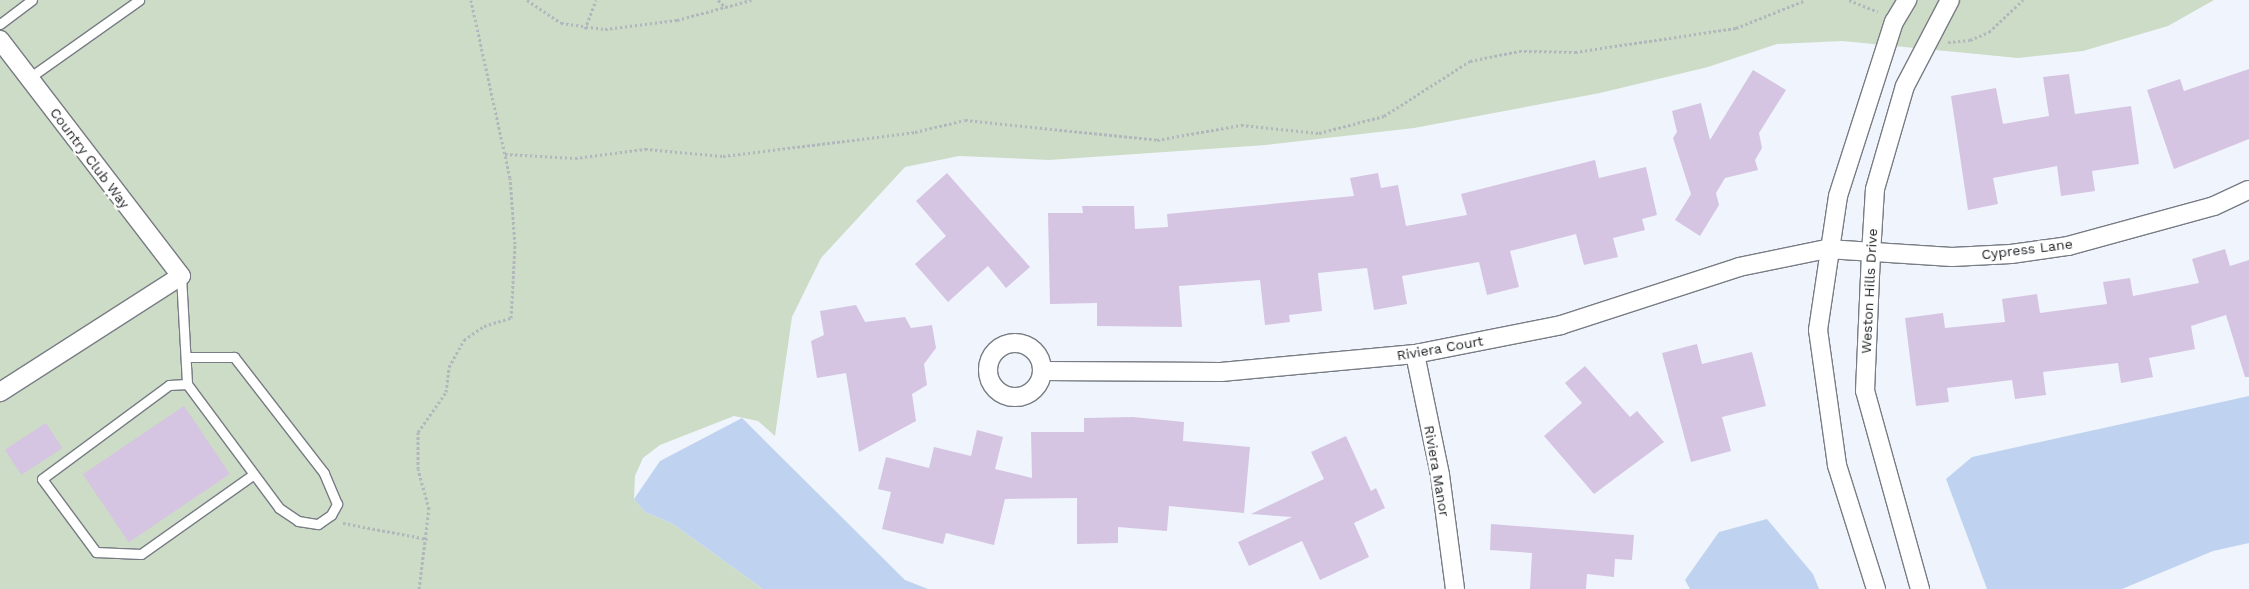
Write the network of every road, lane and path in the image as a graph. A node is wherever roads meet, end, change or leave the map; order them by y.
1 (32, 0) edge
2 (138, 0) edge
3 (471, 0) edge
4 (527, 0) edge
5 (596, 0) edge
6 (718, 0) edge
7 (751, 0) edge
8 (1806, 0) edge
9 (1907, 0) edge
10 (1950, 0) edge
11 (726, 8) junction
12 (0, 24) edge
13 (585, 29) junction
14 (0, 40) edge
15 (29, 78) junction
16 (505, 154) junction
17 (2249, 190) edge
18 (1827, 249) junction
19 (1871, 254) junction
20 (181, 276) junction
21 (1415, 354) junction
22 (186, 357) junction
23 (1042, 371) dead end
24 (187, 384) junction
25 (0, 392) edge
26 (254, 474) junction
27 (331, 515) junction
28 (428, 539) junction
29 (420, 589) edge
30 (1455, 589) edge
31 (1876, 589) edge
32 (1920, 589) edge

1 - 12 lane
2 - 15 lane
3 - 16 path
4 - 13 path
5 - 13 path
6 - 11 path
7 - 11 path
8 - 16 path
9 - 18 street
10 - 19 street, Weston Hills Drive
11 - 13 path
14 - 15 street, Country Club Way
15 - 20 street, Country Club Way
16 - 28 path
17 - 19 street, Cypress Lane
18 - 19 street, Cypress Lane
18 - 21 street, Riviera Court
18 - 31 street
19 - 32 street, Weston Hills Drive
20 - 22 lane
20 - 25 street
21 - 23 street, Riviera Court
21 - 30 street, Riviera Manor
22 - 24 lane
22 - 27 lane
24 - 26 lane
24 - 26 lane
26 - 27 lane
27 - 28 path
28 - 29 path

